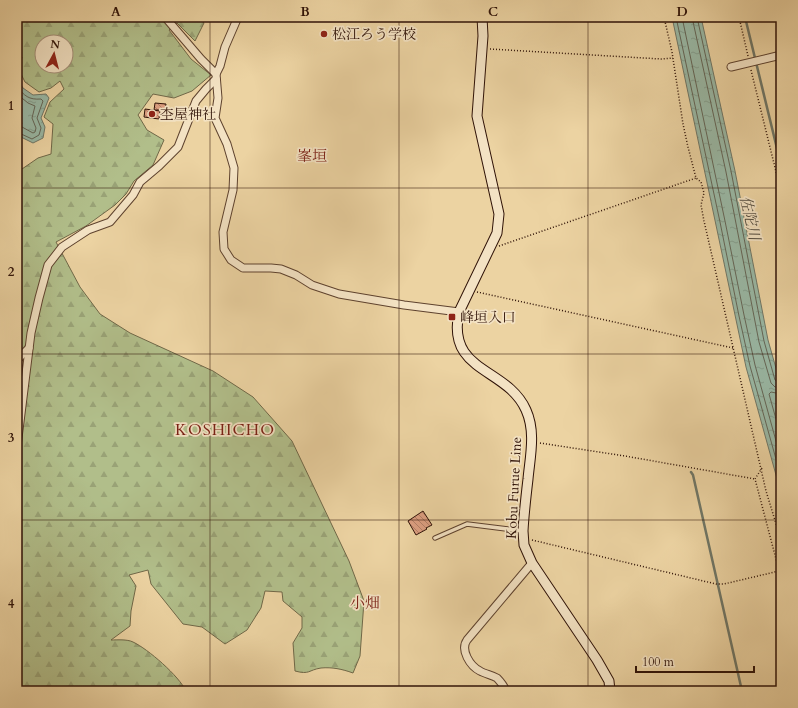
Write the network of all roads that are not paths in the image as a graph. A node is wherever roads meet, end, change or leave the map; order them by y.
1 (165, 17) edge
2 (238, 17) edge
3 (482, 17) edge
4 (781, 56) edge
5 (731, 67) dead end
6 (216, 76) junction
7 (459, 312) junction
8 (30, 348) junction
9 (17, 360) edge
10 (17, 446) edge
11 (523, 534) junction
12 (435, 538) dead end
13 (532, 563) junction
14 (506, 691) edge
15 (610, 691) edge

1 - 6 street
2 - 6 street
3 - 7 main road, Kobu Furue Line
4 - 5 street
6 - 7 street
6 - 8 street
7 - 11 main road, Kobu Furue Line
8 - 9 street
8 - 10 street
11 - 12 lane
11 - 13 main road, Kobu Furue Line
13 - 14 street
13 - 15 main road, Kobu Furue Line

